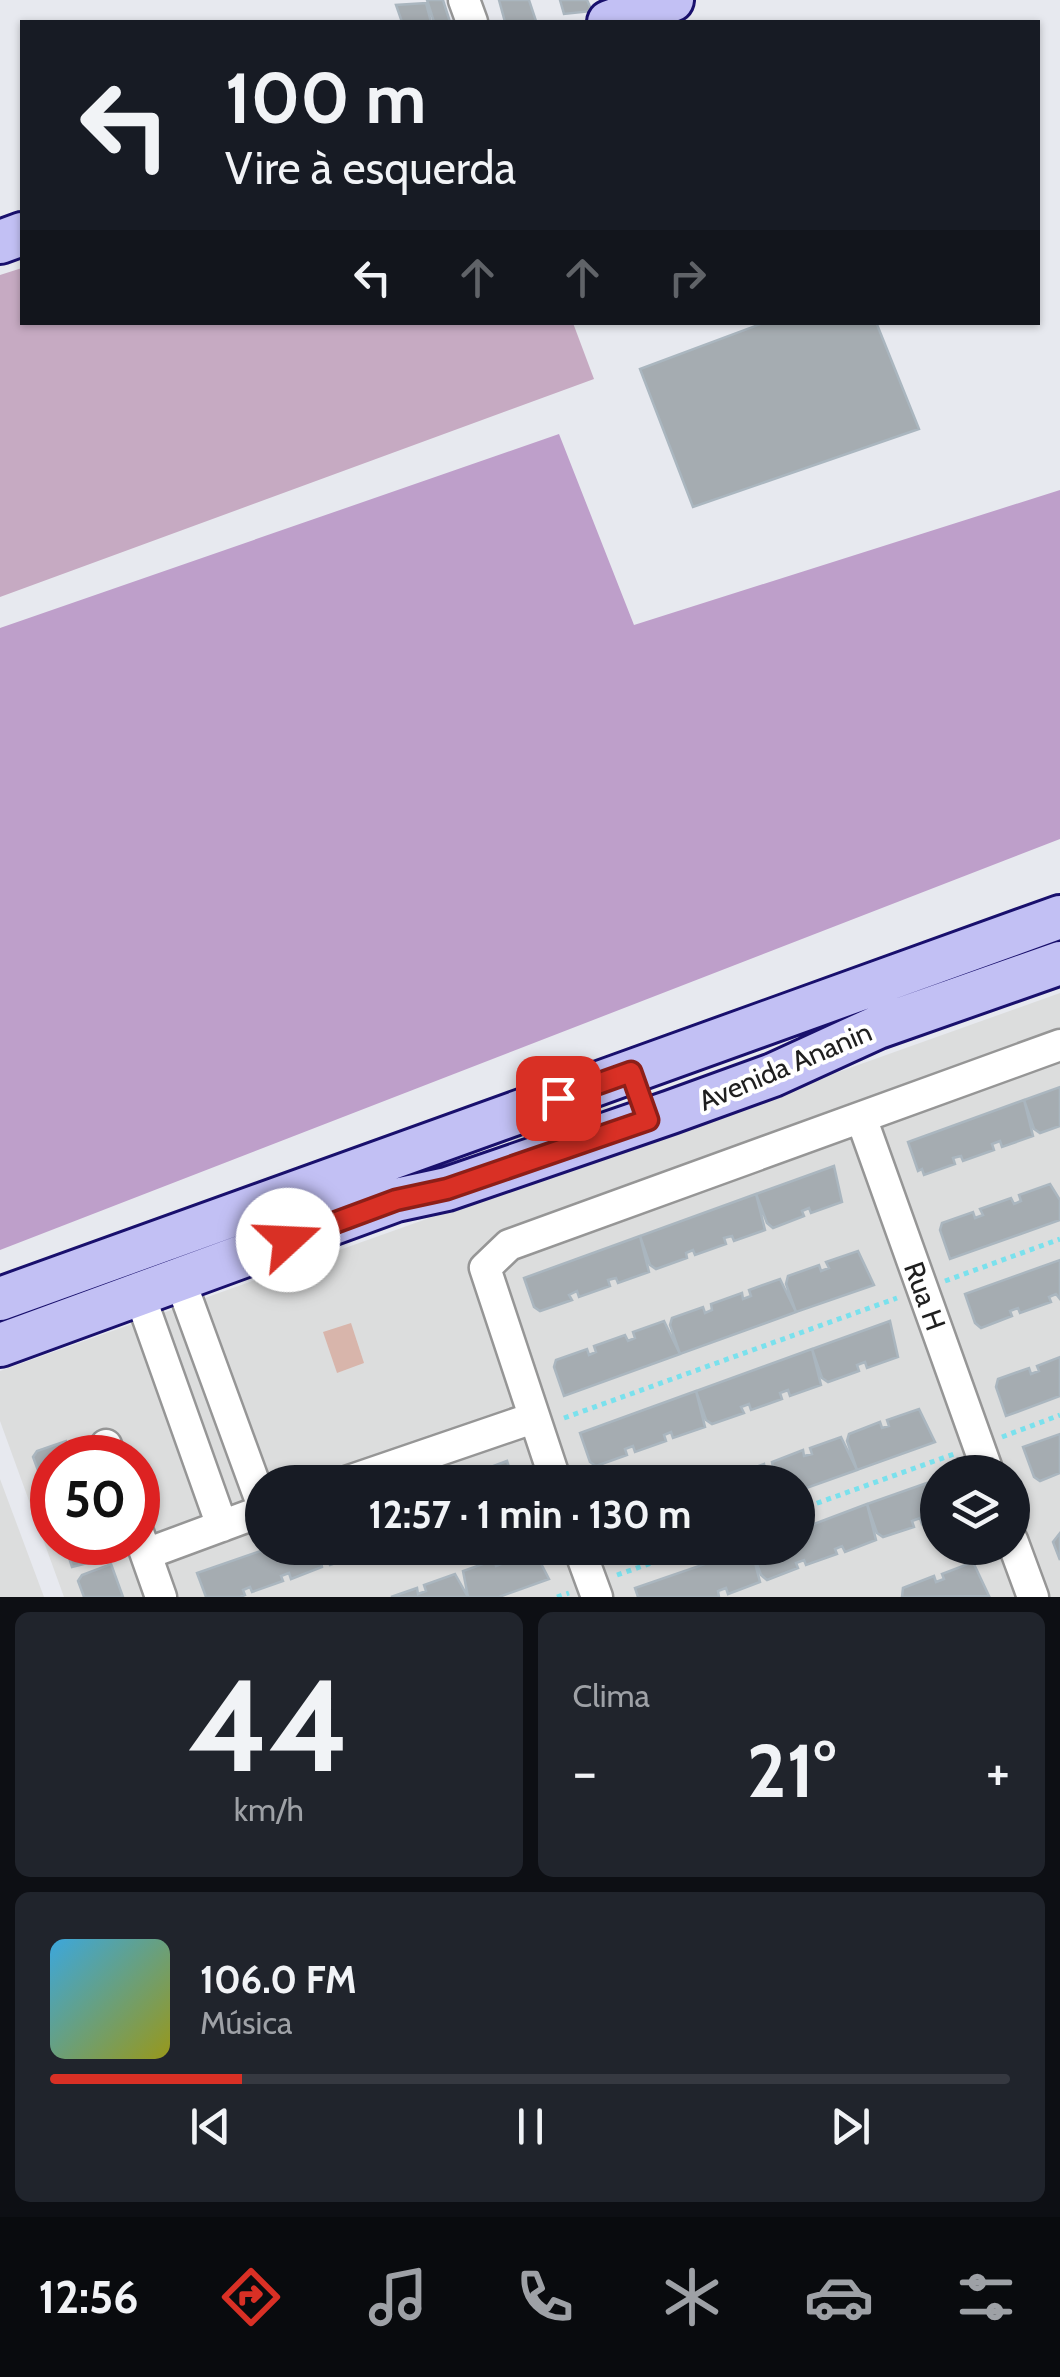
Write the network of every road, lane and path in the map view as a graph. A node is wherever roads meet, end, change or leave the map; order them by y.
1 (672, 0) edge
2 (615, 20) edge
3 (1060, 917) edge
4 (1060, 963) edge
5 (1060, 1046) edge
6 (631, 1072) junction
7 (648, 1120) junction
8 (862, 1120) junction
9 (1060, 1239) edge
10 (180, 1280) junction
11 (923, 1289) junction
12 (138, 1292) junction
13 (0, 1299) edge
14 (0, 1344) edge
15 (1060, 1416) edge
16 (535, 1423) junction
17 (983, 1455) edge
18 (991, 1455) edge
19 (247, 1465) edge
20 (400, 1465) edge
21 (550, 1465) edge
22 (920, 1477) edge
23 (815, 1505) edge
24 (245, 1516) edge
25 (222, 1526) junction
26 (160, 1539) edge
27 (150, 1565) edge
28 (586, 1565) edge
29 (654, 1565) edge
30 (1021, 1565) edge
31 (595, 1590) edge
32 (162, 1597) edge
33 (557, 1597) edge
34 (1032, 1597) edge

1 - 2 main road
3 - 6 main road, Avenida Ananin
4 - 7 main road, Avenida Ananin
5 - 8 street
6 - 7 main road
6 - 13 main road, Avenida Ananin
7 - 10 main road, Avenida Ananin
8 - 11 street, Rua H
8 - 16 street
9 - 11 path
10 - 12 main road, Avenida Ananin
10 - 19 street
11 - 16 path
11 - 17 street, Rua H
12 - 14 main road, Avenida Ananin
12 - 25 street
15 - 18 path
16 - 20 street
16 - 21 street
22 - 23 path
24 - 25 street
25 - 26 street
27 - 32 street
28 - 31 street
29 - 31 path
30 - 34 street
31 - 33 path

